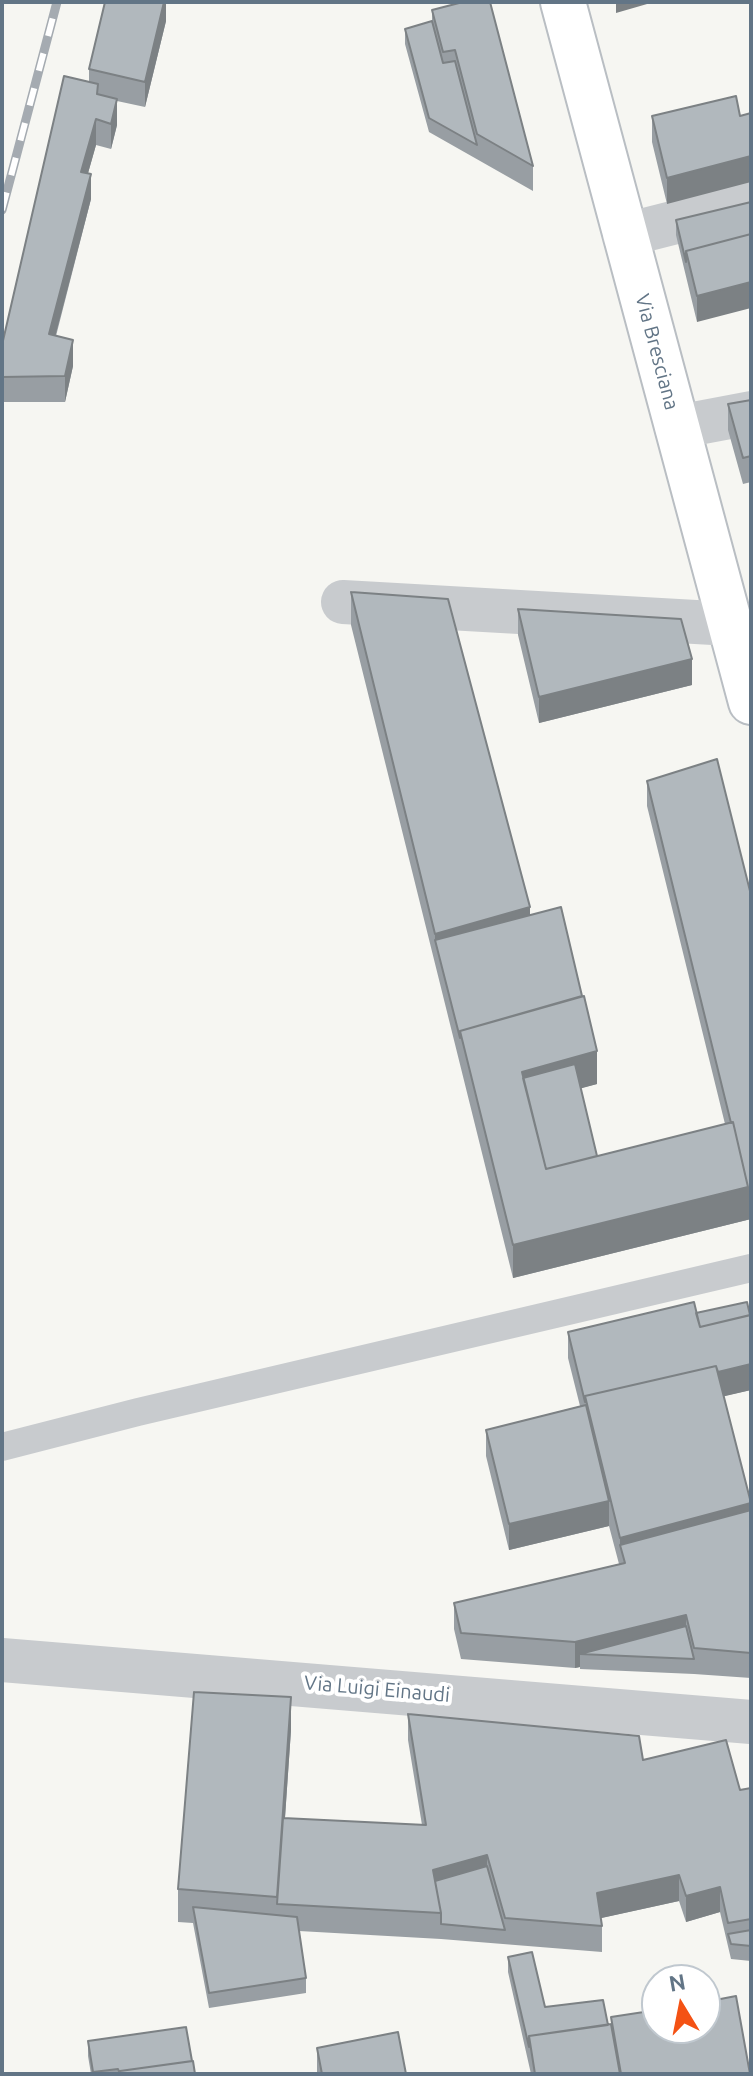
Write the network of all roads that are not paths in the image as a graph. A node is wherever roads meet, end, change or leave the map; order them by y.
1 (563, 2) edge
2 (751, 203) edge
3 (625, 235) junction
4 (751, 413) edge
5 (677, 427) junction
6 (343, 602) dead end
7 (731, 624) junction
8 (751, 702) edge
9 (751, 1268) edge
10 (2, 1447) edge
11 (2, 1660) edge
12 (751, 1722) edge

1 - 3 main road, Via Bresciana
2 - 3 street
3 - 5 main road, Via Bresciana
4 - 5 street
5 - 7 main road, Via Bresciana
6 - 7 street
7 - 8 main road, Via Bresciana
9 - 10 lane
11 - 12 street, Via Luigi Einaudi

